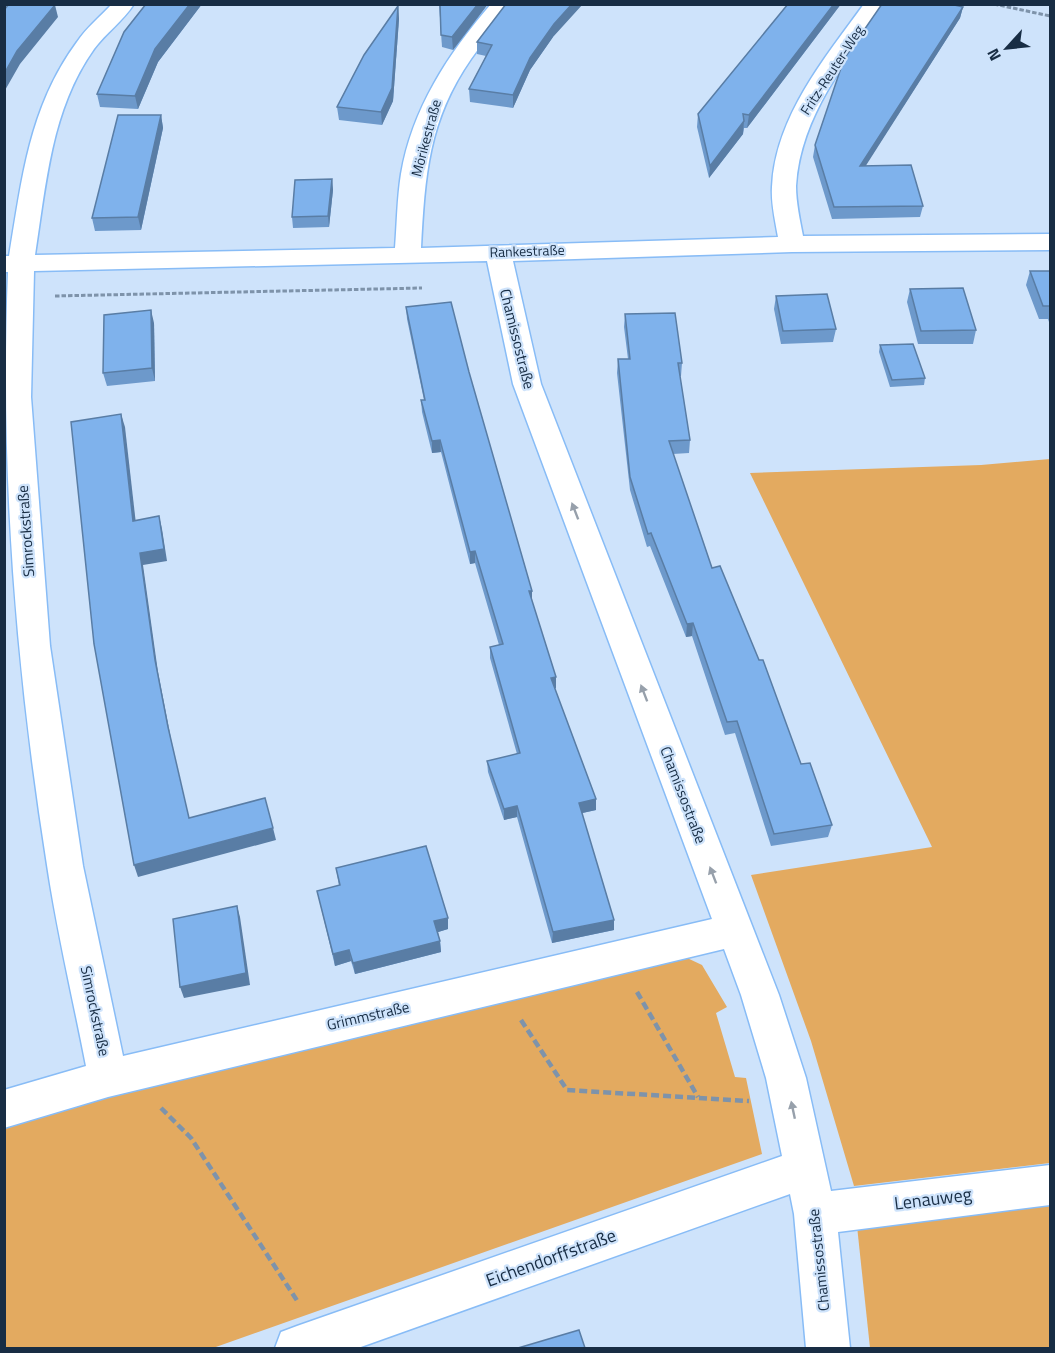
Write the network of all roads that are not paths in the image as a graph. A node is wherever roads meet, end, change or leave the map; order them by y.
1 (124, 4) edge
2 (502, 4) edge
3 (876, 4) edge
4 (1050, 242) edge
5 (792, 244) junction
6 (498, 252) junction
7 (407, 256) junction
8 (13, 264) edge
9 (734, 930) junction
10 (108, 1078) junction
11 (4, 1109) edge
12 (805, 1168) junction
13 (1050, 1185) edge
14 (815, 1214) junction
15 (310, 1344) edge
16 (828, 1348) edge

1 - 8 street, Simrockstraße
2 - 7 street, Mörikestraße
3 - 5 street, Fritz-Reuter-Weg
4 - 5 street, Rankestraße
5 - 6 street, Rankestraße
6 - 7 street, Rankestraße
9 -> 6 street, Chamissostraße
7 - 8 street, Rankestraße
8 - 10 street, Simrockstraße
9 - 10 street, Grimmstraße
12 -> 9 street, Chamissostraße
10 - 11 street, Grimmstraße
12 - 14 street, Chamissostraße
12 - 15 street, Eichendorffstraße
13 - 14 street, Lenauweg
14 - 16 street, Chamissostraße

